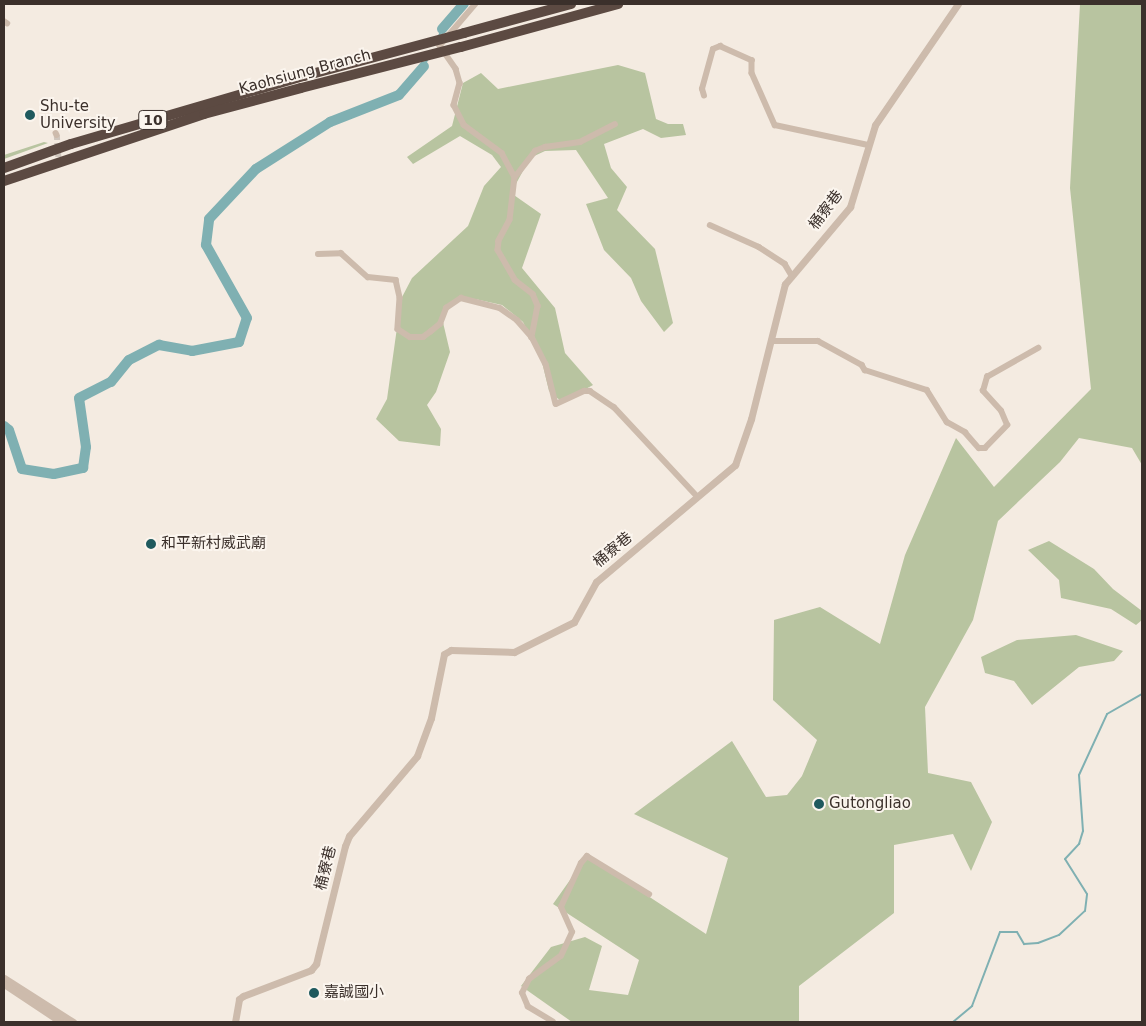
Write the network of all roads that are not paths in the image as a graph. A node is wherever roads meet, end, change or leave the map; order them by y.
1 (476, 4) edge
2 (571, 4) edge
3 (618, 4) edge
4 (958, 4) edge
5 (704, 96) dead end
6 (615, 124) dead end
7 (868, 145) junction
8 (4, 168) edge
9 (515, 177) junction
10 (4, 181) edge
11 (710, 225) dead end
12 (318, 254) dead end
13 (791, 274) junction
14 (532, 337) junction
15 (771, 341) junction
16 (1038, 348) dead end
17 (698, 497) junction
18 (649, 894) dead end
19 (4, 978) edge
20 (4, 984) edge
21 (61, 1022) edge
22 (73, 1022) edge
23 (235, 1022) edge
24 (553, 1022) edge

1 - 9 street
2 - 8 highway, Kaohsiung Branch / 10, bridge
3 - 10 highway, Kaohsiung Branch / 10, bridge
4 - 7 street, 桶寮巷
5 - 7 street
6 - 9 street
7 - 13 street, 桶寮巷
9 - 14 street
11 - 13 street
12 - 14 street
13 - 15 street, 桶寮巷
14 - 17 street
15 - 16 street
15 - 17 street, 桶寮巷
17 - 23 street, 桶寮巷
18 - 24 street
19 - 22 street
20 - 21 street

